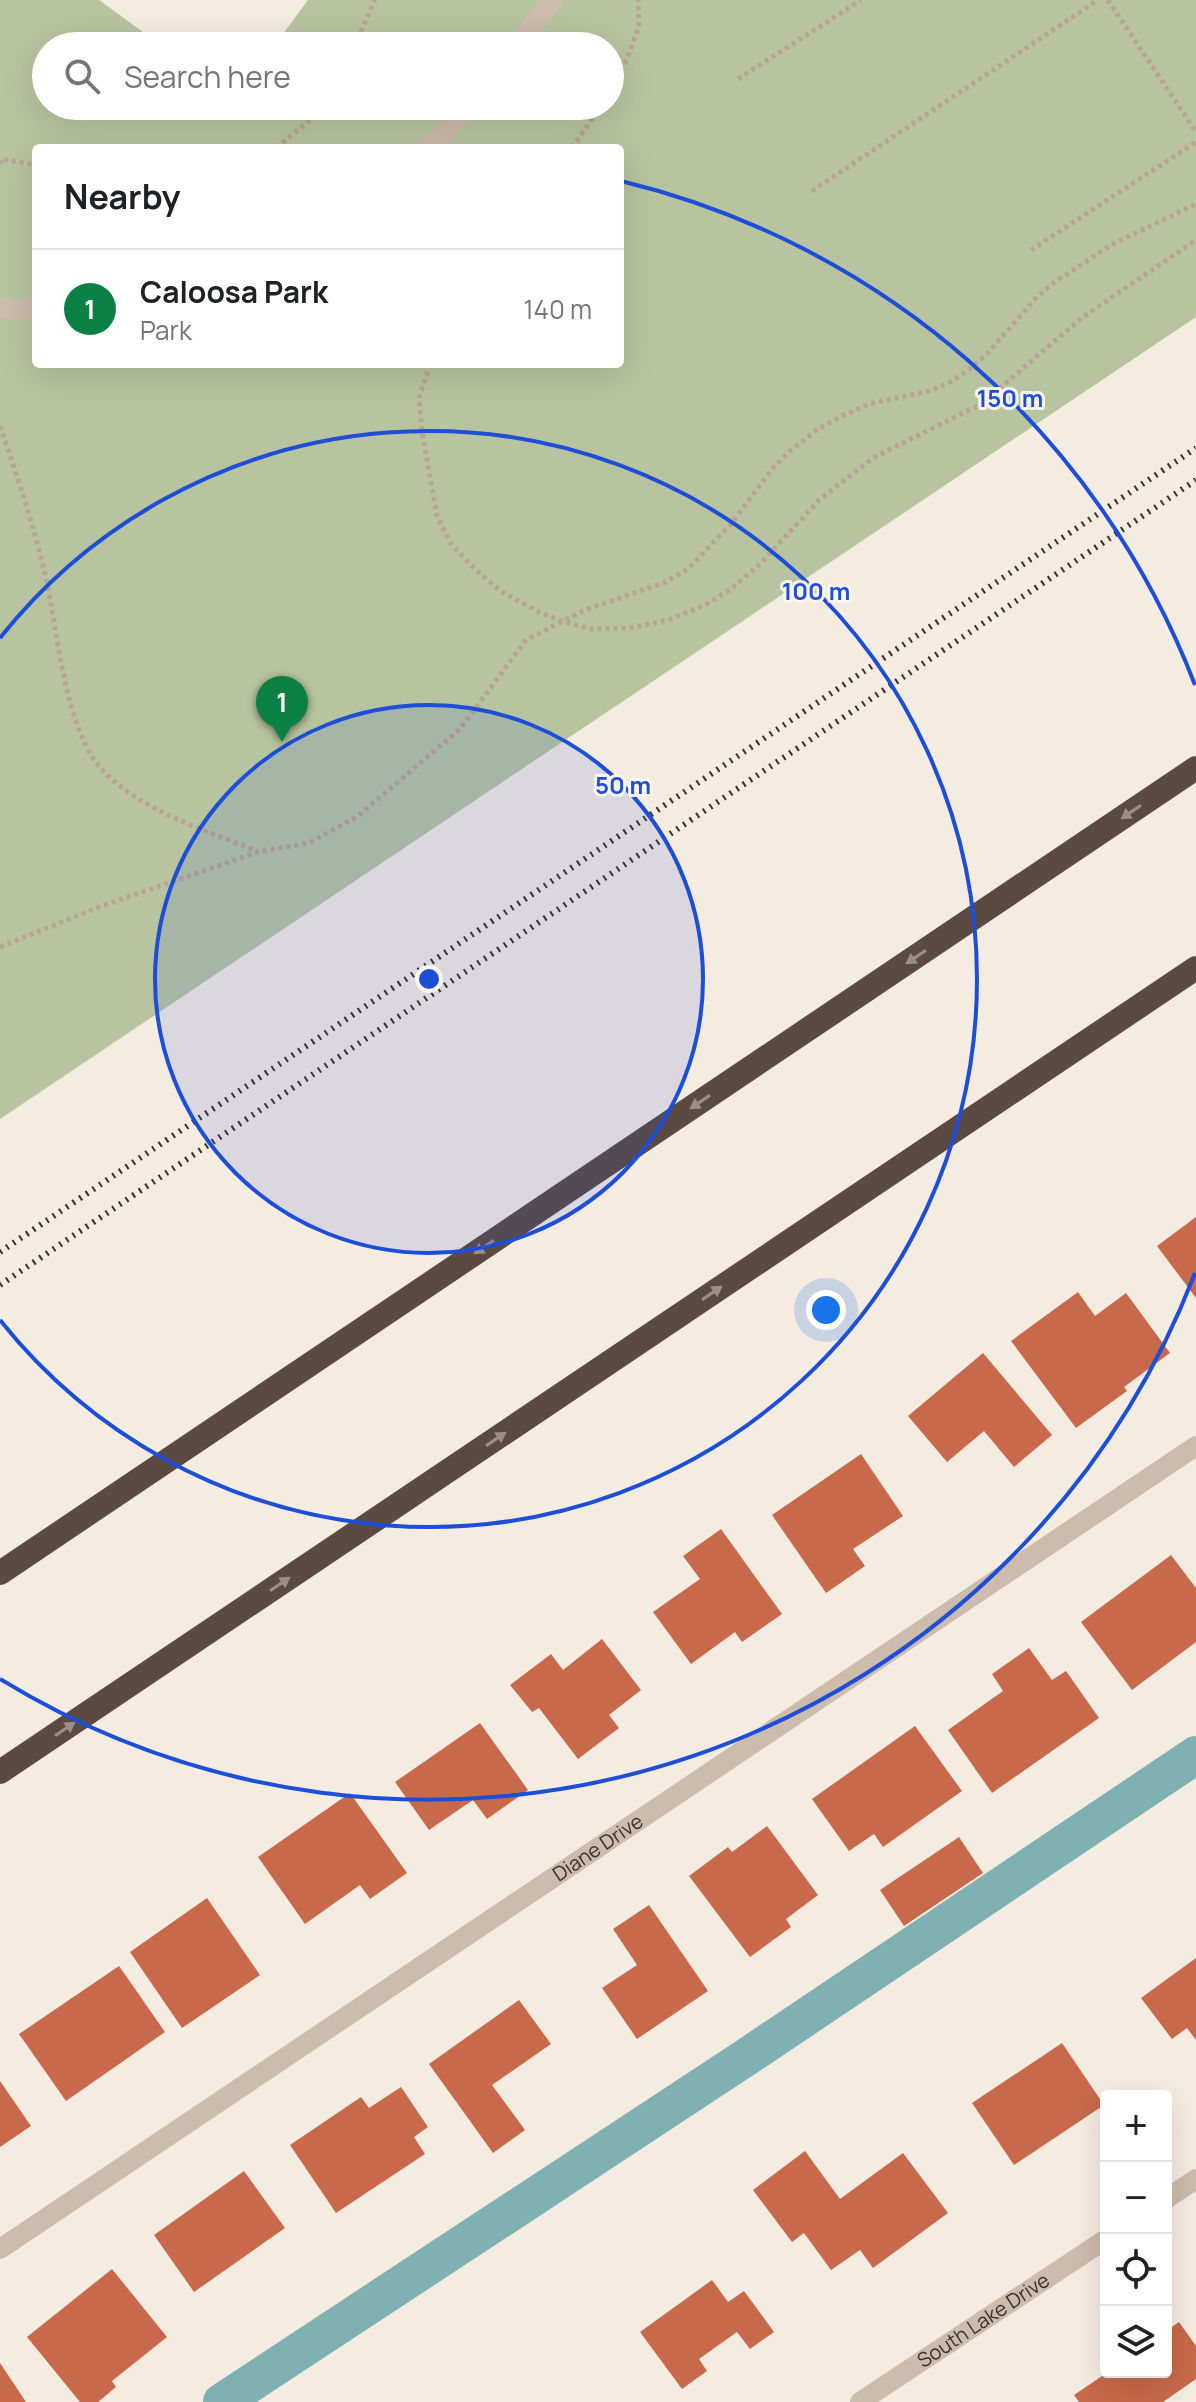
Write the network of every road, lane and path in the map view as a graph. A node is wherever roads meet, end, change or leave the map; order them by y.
1 (375, 0) edge
2 (553, 0) edge
3 (638, 0) edge
4 (861, 0) edge
5 (1098, 0) edge
6 (1108, 0) edge
7 (360, 32) edge
8 (527, 32) edge
9 (624, 65) edge
10 (738, 79) dead end
11 (310, 120) edge
12 (456, 120) edge
13 (591, 120) edge
14 (1196, 132) edge
15 (1196, 142) edge
16 (281, 144) edge
17 (431, 144) edge
18 (575, 144) edge
19 (0, 161) edge
20 (32, 165) edge
21 (812, 191) dead end
22 (1196, 204) edge
23 (1196, 240) edge
24 (1031, 250) dead end
25 (0, 307) edge
26 (32, 307) edge
27 (429, 368) edge
28 (0, 426) edge
29 (561, 621) junction
30 (1196, 768) edge
31 (258, 852) junction
32 (0, 947) edge
33 (1196, 968) edge
34 (1196, 1446) edge
35 (0, 1573) edge
36 (0, 1772) edge
37 (1195, 2181) edge
38 (1172, 2195) edge
39 (1100, 2243) edge
40 (0, 2249) edge
41 (860, 2402) edge

1 - 7 path
2 - 8 street
3 - 9 path
4 - 10 path
5 - 21 path
6 - 14 path
11 - 16 path
12 - 17 street
13 - 18 path
15 - 24 path
19 - 20 path
22 - 29 path
23 - 29 path
25 - 26 street
27 - 29 path
28 - 31 path
29 - 31 path
30 -> 35 highway
31 - 32 path
36 -> 33 highway
34 - 40 street, Diane Drive
37 - 38 street
39 - 41 street, South Lake Drive

